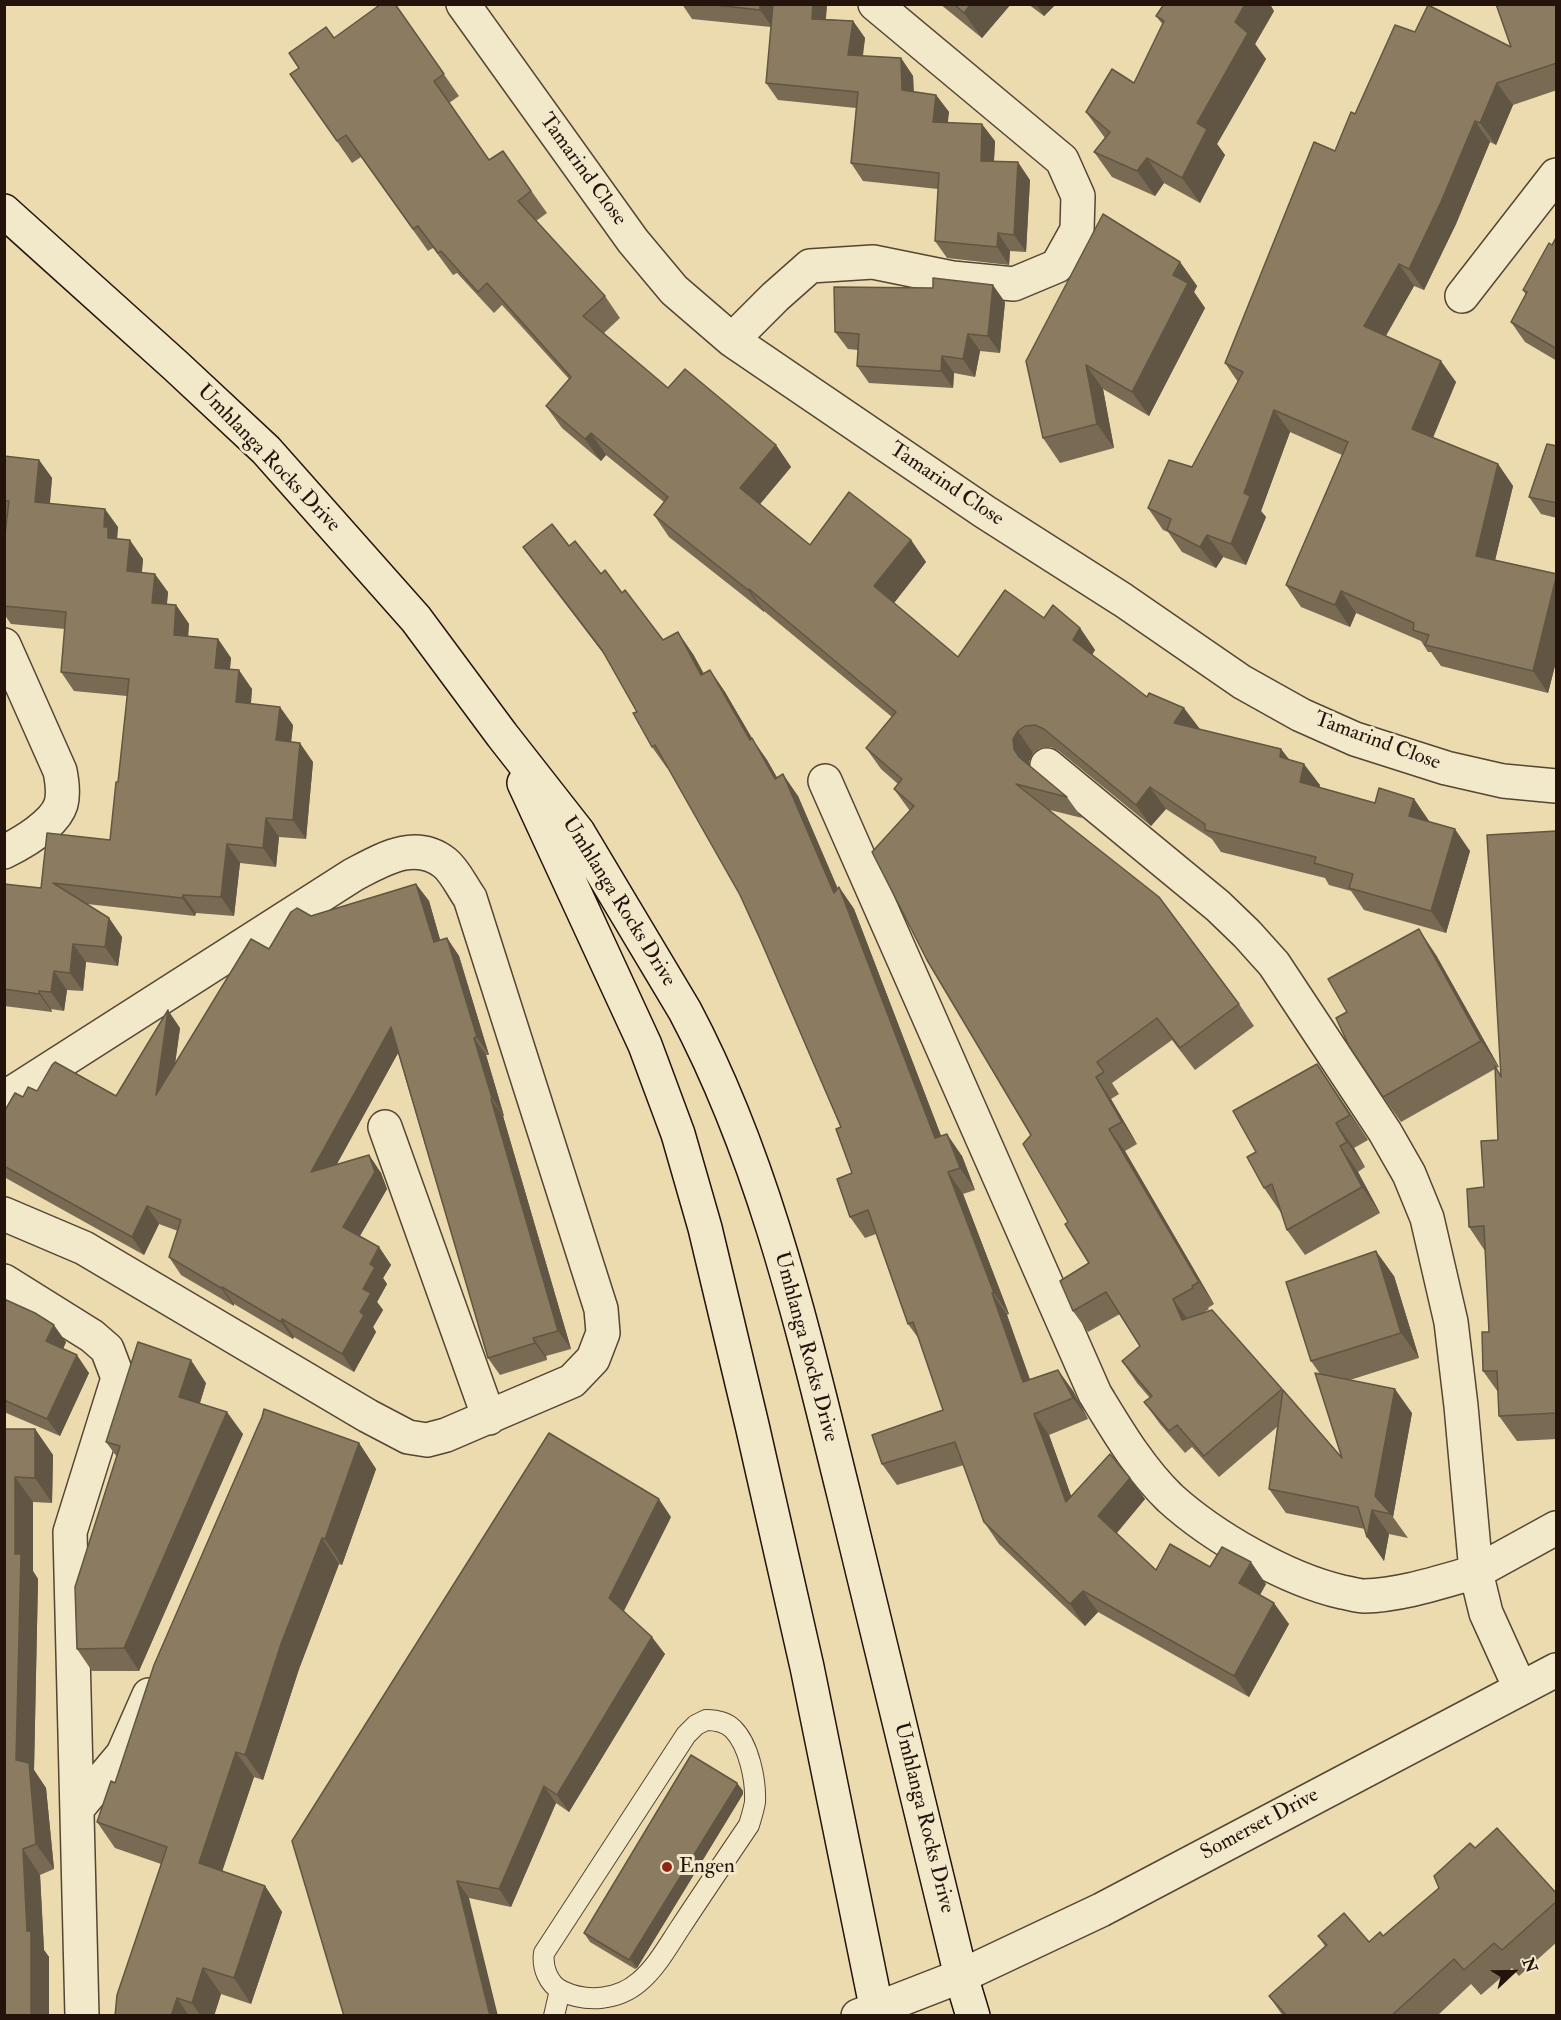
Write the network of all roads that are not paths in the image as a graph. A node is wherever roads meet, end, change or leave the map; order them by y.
1 (463, 4) edge
2 (875, 4) edge
3 (1557, 175) edge
4 (4, 211) edge
5 (1462, 296) dead end
6 (732, 340) junction
7 (4, 645) edge
8 (502, 735) junction
9 (1047, 765) dead end
10 (825, 781) dead end
11 (1557, 786) edge
12 (4, 852) edge
13 (4, 1098) edge
14 (385, 1127) dead end
15 (4, 1214) edge
16 (4, 1281) edge
17 (489, 1418) junction
18 (1557, 1528) edge
19 (1476, 1572) junction
20 (160, 1669) edge
21 (1557, 1670) edge
22 (1520, 1688) junction
23 (77, 1809) junction
24 (961, 1976) junction
25 (560, 1990) junction
26 (871, 2014) edge
27 (82, 2016) edge
28 (554, 2016) edge
29 (973, 2016) edge

1 - 6 street, Tamarind Close
2 - 6 street
3 - 5 street
4 - 8 street, Umhlanga Rocks Drive
6 - 11 street, Tamarind Close
7 - 12 street
8 - 24 street, Umhlanga Rocks Drive
8 - 26 street, Umhlanga Rocks Drive
9 - 19 street
10 - 19 street
13 - 17 street
14 - 17 street
15 - 17 street
16 - 23 street
18 - 19 street
19 - 22 street
20 - 23 street
21 - 22 street, Somerset Drive
22 - 24 street, Somerset Drive
23 - 27 street
24 - 26 street, Somerset Drive
24 - 29 street, Umhlanga Rocks Drive
25 - 25 lane
25 - 28 lane

